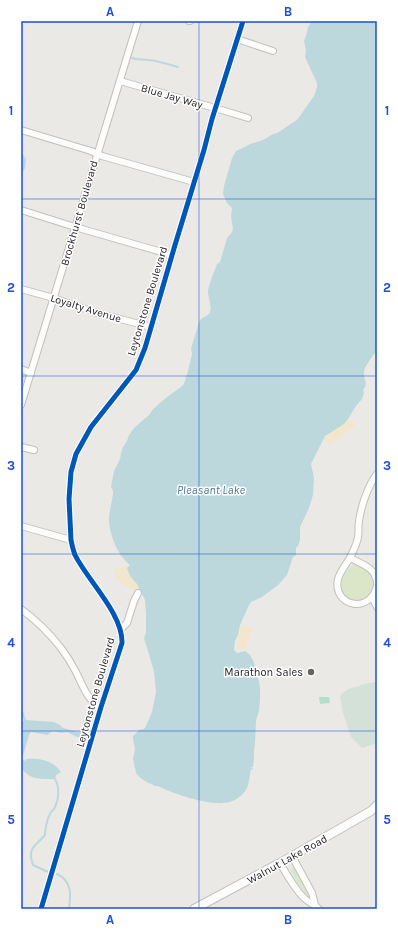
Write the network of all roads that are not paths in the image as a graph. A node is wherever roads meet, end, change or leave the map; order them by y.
1 (138, 21) edge
2 (243, 21) edge
3 (237, 39) junction
4 (273, 51) dead end
5 (120, 81) junction
6 (215, 108) junction
7 (248, 118) dead end
8 (21, 130) edge
9 (97, 154) junction
10 (194, 182) junction
11 (21, 210) edge
12 (75, 227) junction
13 (172, 255) junction
14 (21, 289) edge
15 (54, 299) junction
16 (151, 327) junction
17 (21, 370) edge
18 (31, 372) junction
19 (21, 405) edge
20 (21, 447) edge
21 (34, 450) dead end
22 (377, 474) edge
23 (21, 526) edge
24 (70, 540) junction
25 (350, 558) junction
26 (377, 585) edge
27 (138, 593) dead end
28 (372, 597) junction
29 (377, 607) edge
30 (21, 610) edge
31 (121, 629) junction
32 (101, 707) junction
33 (377, 805) edge
34 (292, 856) junction
35 (280, 863) junction
36 (317, 907) edge
37 (41, 909) edge
38 (194, 909) edge

1 - 5 street, Brockhurst Boulevard
2 - 3 street, Leytonstone Boulevard
3 - 4 street
3 - 6 street, Leytonstone Boulevard
5 - 6 street, Blue Jay Way
5 - 9 street, Brockhurst Boulevard
6 - 7 street, Blue Jay Way
6 - 10 street, Leytonstone Boulevard
8 - 9 street
9 - 10 street
9 - 12 street, Brockhurst Boulevard
10 - 13 street, Leytonstone Boulevard
11 - 12 street
12 - 13 street
12 - 15 street, Brockhurst Boulevard
13 - 16 street, Leytonstone Boulevard
14 - 15 street, Loyalty Avenue
15 - 16 street, Loyalty Avenue
15 - 18 street, Brockhurst Boulevard
16 - 24 street, Leytonstone Boulevard
17 - 18 street
18 - 19 street, Brockhurst Boulevard
20 - 21 street
22 - 25 street
23 - 24 street
24 - 31 street, Leytonstone Boulevard
25 - 26 street
25 - 28 street
26 - 28 street
27 - 31 street, Leytonstone Boulevard
28 - 29 street
30 - 32 street
31 - 32 street, Leytonstone Boulevard
32 - 37 street, Leytonstone Boulevard
33 - 34 street, Walnut Lake Road
34 - 35 street, Walnut Lake Road
34 - 36 street
35 - 36 street
35 - 38 street, Walnut Lake Road

